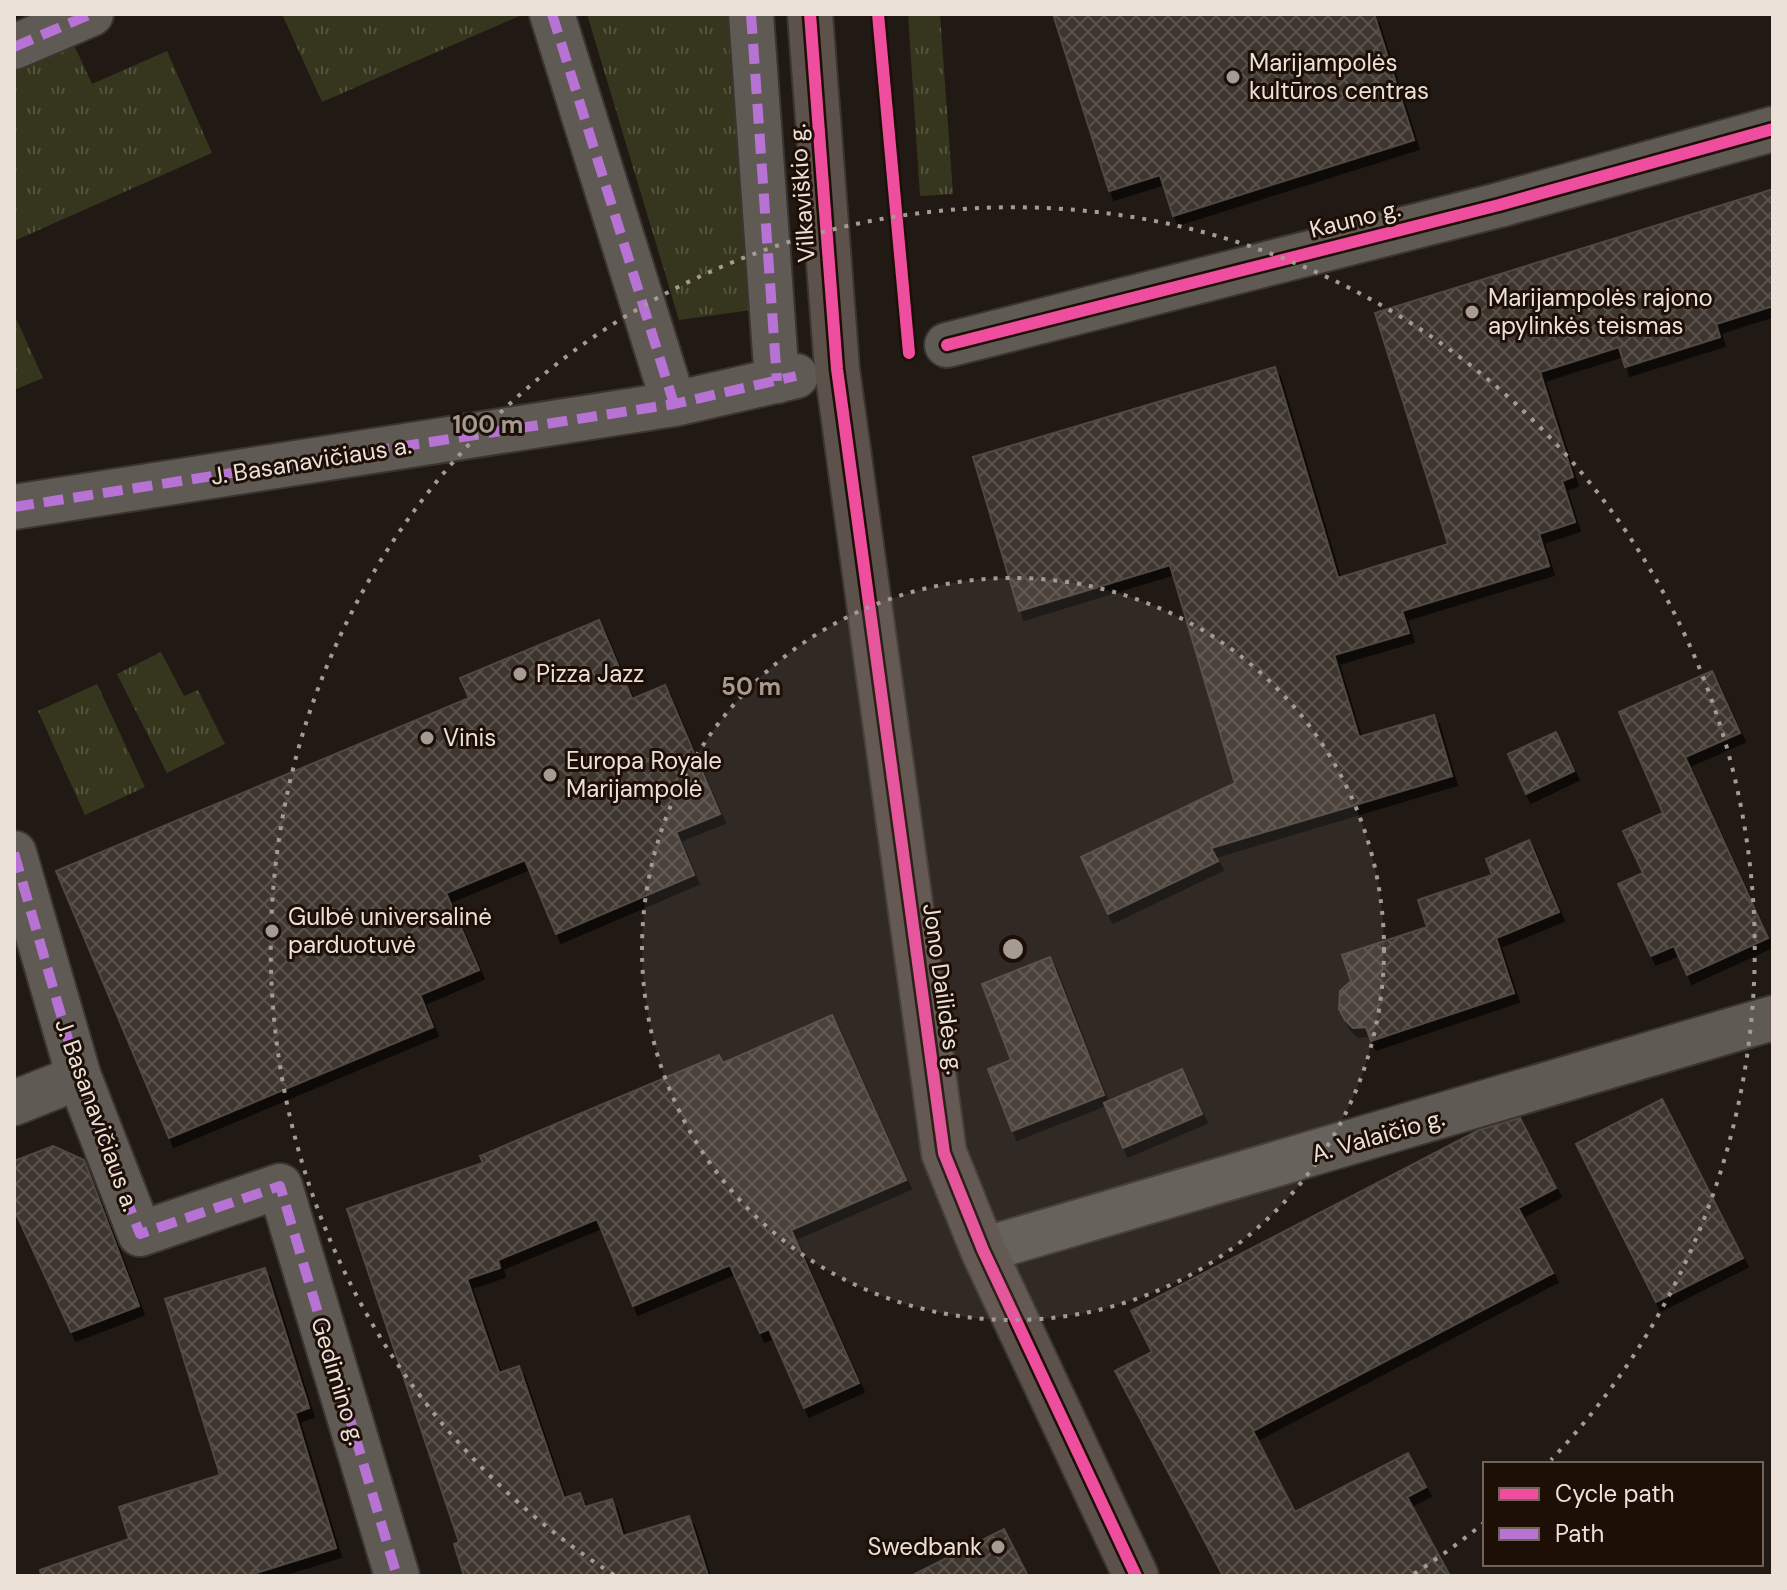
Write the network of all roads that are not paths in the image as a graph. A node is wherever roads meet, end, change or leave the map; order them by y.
1 (91, 14) edge
2 (552, 14) edge
3 (751, 14) edge
4 (810, 14) edge
5 (14, 47) edge
6 (1773, 129) edge
7 (947, 345) dead end
8 (804, 375) junction
9 (674, 404) junction
10 (14, 507) edge
11 (14, 853) edge
12 (1773, 1018) edge
13 (79, 1077) junction
14 (14, 1103) edge
15 (280, 1186) joint
16 (983, 1250) junction
17 (397, 1576) edge
18 (1136, 1576) edge

1 - 5 street
2 - 9 street
3 - 8 street
4 - 8 highway, Vilkaviškio g.
6 - 7 street, Kauno g.
8 - 9 street, J. Basanavičiaus a.
8 - 16 highway, Jono Dailidės g.
9 - 10 street, J. Basanavičiaus a.
11 - 13 street, J. Basanavičiaus a.
12 - 16 street, A. Valaičio g.
13 - 14 street
13 - 15 street, J. Basanavičiaus a.
15 - 17 street, Gedimino g.
16 - 18 highway, Jono Dailidės g.

